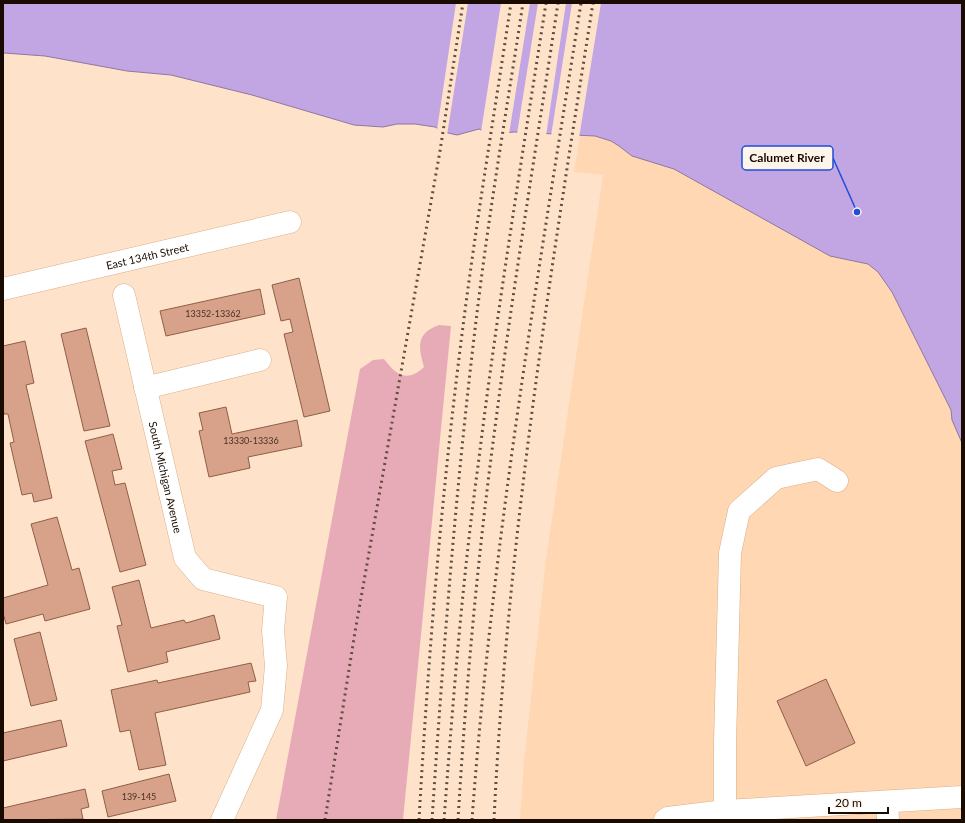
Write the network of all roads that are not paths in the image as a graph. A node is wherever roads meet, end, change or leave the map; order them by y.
1 (290, 222) dead end
2 (3, 288) edge
3 (124, 295) dead end
4 (260, 360) dead end
5 (145, 388) junction
6 (837, 482) dead end
7 (962, 797) edge
8 (725, 811) junction
9 (888, 811) edge
10 (222, 820) edge
11 (666, 820) edge

1 - 2 street, East 134th Street
3 - 5 street, South Michigan Avenue
4 - 5 street
5 - 10 street, South Michigan Avenue
6 - 8 street
7 - 9 street
8 - 9 street
8 - 11 street

